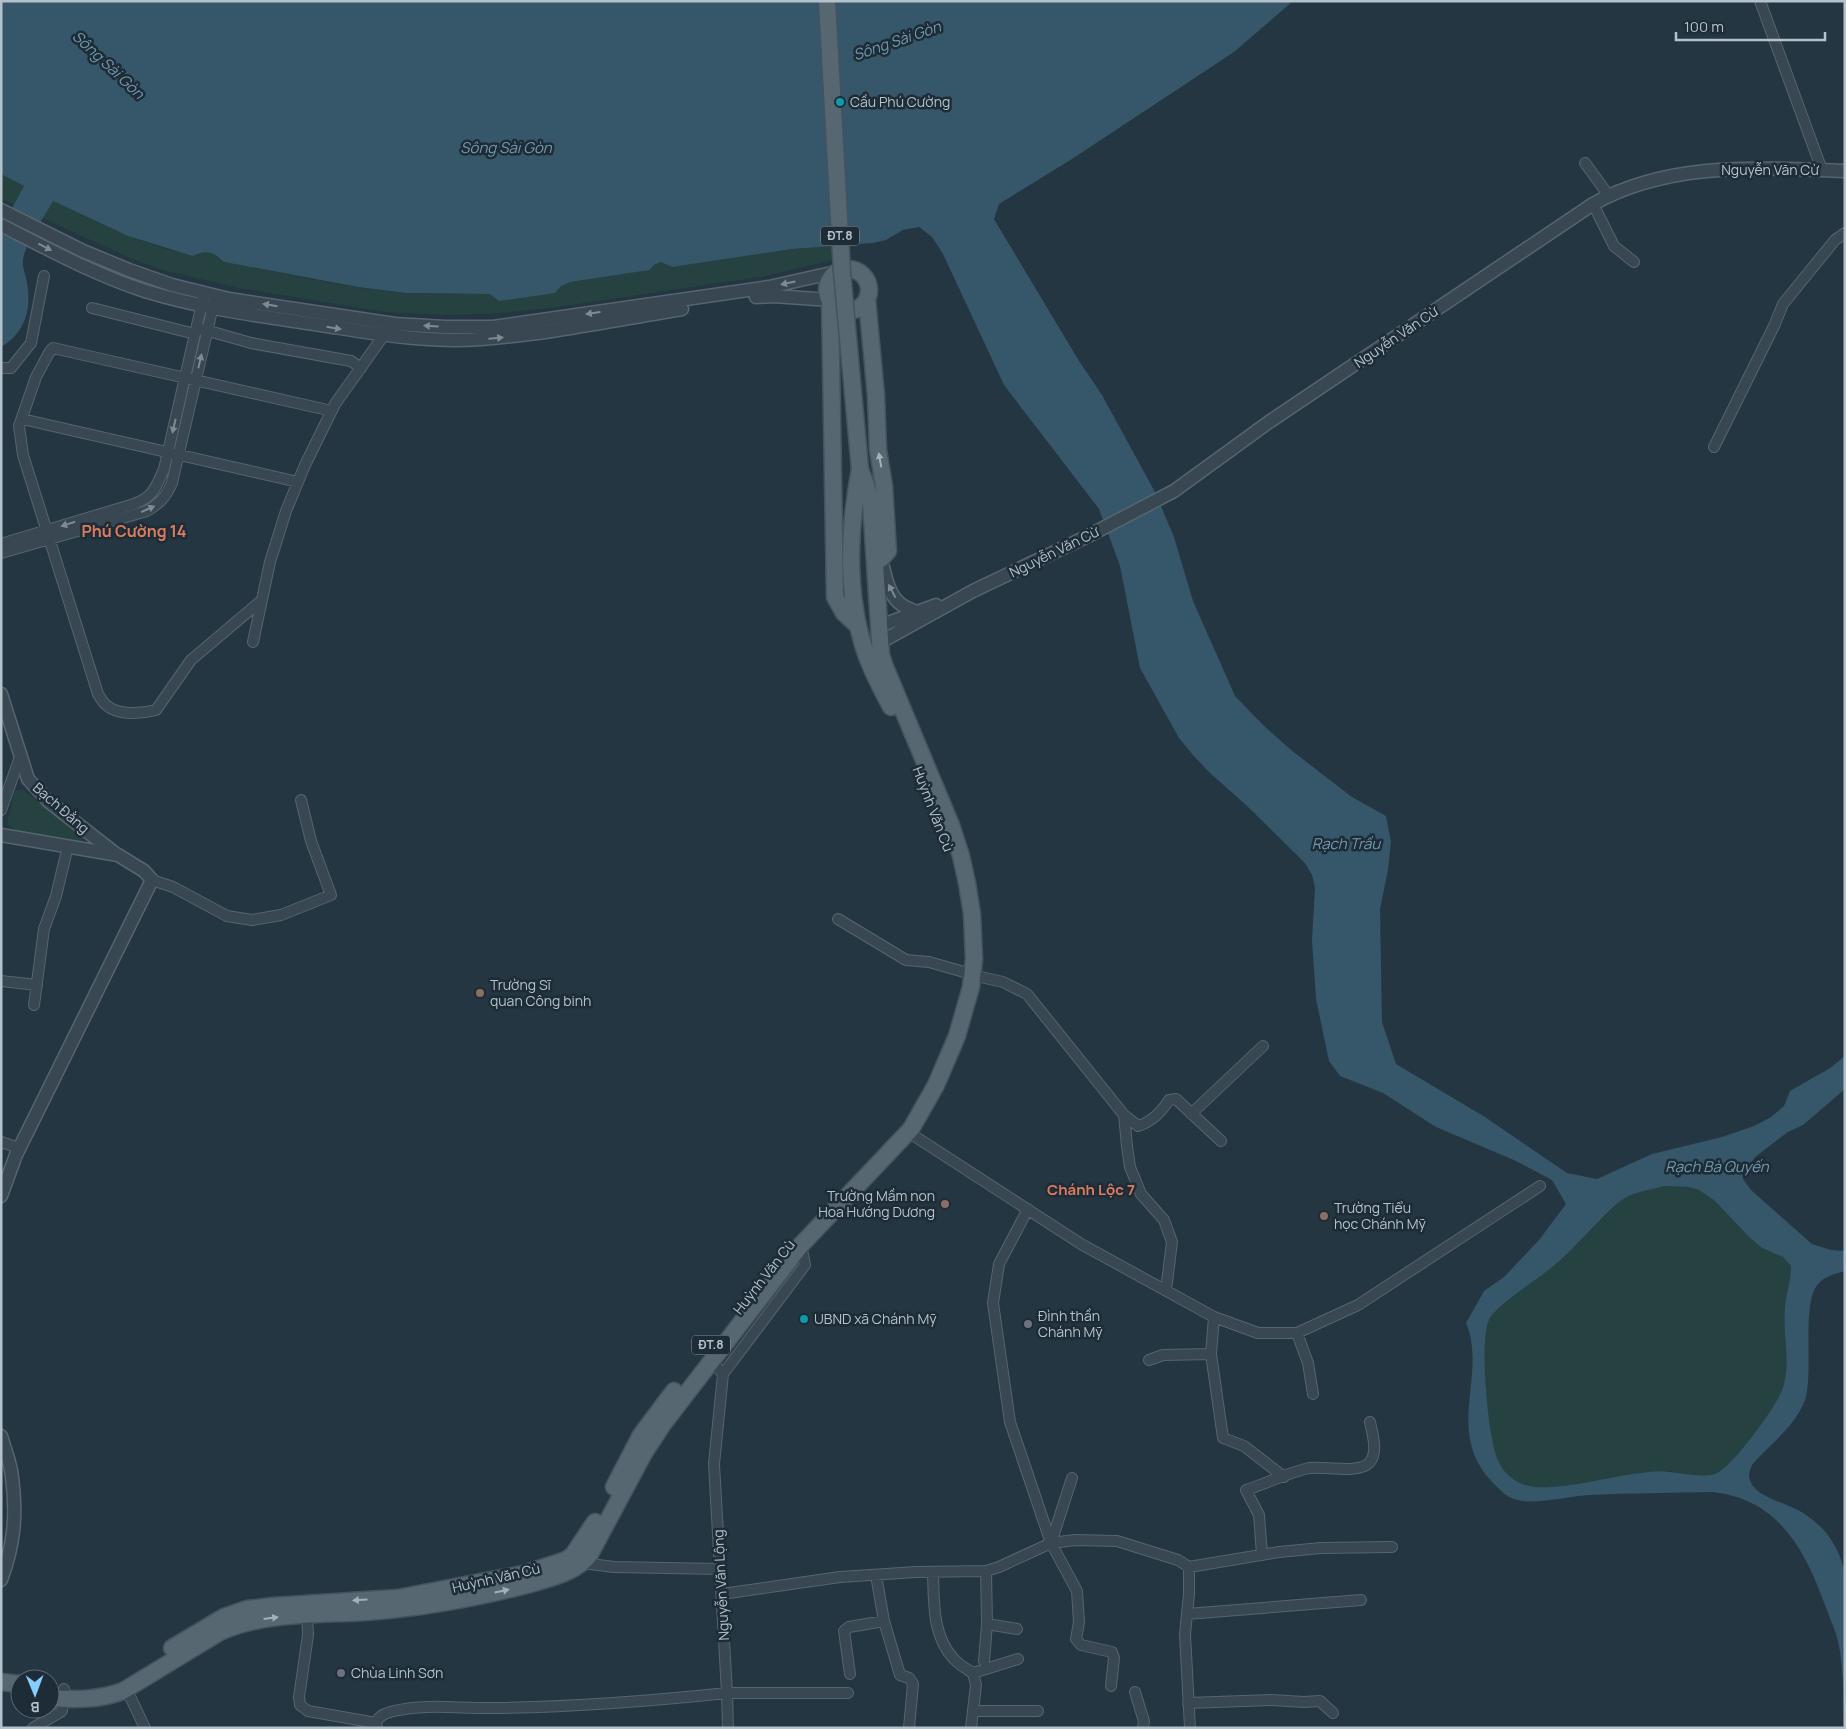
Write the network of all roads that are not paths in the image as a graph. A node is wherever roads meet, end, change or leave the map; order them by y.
1 (827, 1) edge
2 (1760, 1) edge
3 (1585, 164) dead end
4 (1822, 170) junction
5 (1845, 171) edge
6 (1608, 196) junction
7 (1593, 204) junction
8 (1, 210) edge
9 (1, 225) edge
10 (1845, 233) edge
11 (1634, 262) dead end
12 (836, 272) junction
13 (44, 276) dead end
14 (867, 299) junction
15 (208, 300) junction
16 (92, 308) dead end
17 (832, 316) junction
18 (532, 328) junction
19 (207, 331) junction
20 (195, 334) junction
21 (384, 335) junction
22 (870, 337) junction
23 (1, 368) edge
24 (360, 368) junction
25 (185, 377) junction
26 (196, 380) junction
27 (332, 410) junction
28 (22, 419) junction
29 (1714, 447) dead end
30 (167, 454) junction
31 (178, 456) junction
32 (860, 469) junction
33 (298, 482) junction
34 (48, 535) junction
35 (1, 544) edge
36 (1, 553) edge
37 (881, 558) junction
38 (876, 575) junction
39 (973, 591) junction
40 (262, 600) junction
41 (917, 612) junction
42 (844, 614) junction
43 (878, 624) junction
44 (858, 626) junction
45 (253, 642) dead end
46 (880, 642) junction
47 (864, 648) junction
48 (1, 694) edge
49 (20, 757) junction
50 (301, 800) dead end
51 (1, 810) edge
52 (1, 836) edge
53 (68, 846) junction
54 (118, 855) junction
55 (152, 880) junction
56 (838, 919) dead end
57 (968, 974) junction
58 (1, 981) edge
59 (37, 985) junction
60 (34, 1005) dead end
61 (1263, 1046) dead end
62 (1191, 1114) junction
63 (1124, 1115) junction
64 (905, 1130) junction
65 (1221, 1141) dead end
66 (1, 1142) edge
67 (20, 1148) junction
68 (1540, 1186) dead end
69 (1, 1196) edge
70 (1028, 1209) junction
71 (800, 1238) junction
72 (1166, 1290) junction
73 (1214, 1317) junction
74 (1297, 1333) junction
75 (1211, 1354) junction
76 (708, 1358) junction
77 (1149, 1360) dead end
78 (723, 1374) junction
79 (1313, 1394) dead end
80 (1370, 1422) dead end
81 (2, 1441) edge
82 (1284, 1476) junction
83 (1072, 1478) dead end
84 (1051, 1543) junction
85 (1392, 1547) dead end
86 (1262, 1555) junction
87 (566, 1560) junction
88 (582, 1563) junction
89 (1188, 1567) junction
90 (720, 1568) junction
91 (986, 1571) junction
92 (933, 1572) junction
93 (876, 1575) junction
94 (1, 1580) edge
95 (722, 1594) junction
96 (1361, 1600) dead end
97 (1187, 1614) junction
98 (308, 1615) junction
99 (884, 1621) junction
100 (987, 1624) junction
101 (1017, 1629) dead end
102 (1018, 1659) dead end
103 (984, 1661) dead end
104 (973, 1673) junction
105 (850, 1674) dead end
106 (1111, 1686) dead end
107 (126, 1688) junction
108 (1135, 1692) dead end
109 (60, 1693) edge
110 (60, 1693) edge
111 (727, 1693) junction
112 (848, 1693) dead end
113 (1188, 1703) junction
114 (973, 1711) junction
115 (1038, 1711) dead end
116 (1333, 1713) dead end
117 (48, 1719) edge
118 (377, 1726) edge
119 (33, 1728) edge
120 (145, 1728) edge
121 (728, 1728) edge
122 (909, 1728) edge
123 (971, 1728) edge
124 (1143, 1728) edge
125 (1190, 1728) edge

1 - 32 main road, ĐT.8, bridge
2 - 4 street
3 - 6 street
4 - 5 street, Nguyễn Văn Cừ
4 - 6 street, Nguyễn Văn Cừ
6 - 7 street, Nguyễn Văn Cừ
7 - 11 street
7 - 39 street, Nguyễn Văn Cừ
8 - 15 street
9 -> 15 street
10 - 29 street
12 - 14 main road
12 - 17 main road
12 -> 18 street
13 - 23 street
14 - 17 main road
14 - 22 main road
18 -> 15 street
15 - 19 street
15 - 20 street
15 -> 21 street
16 - 20 street
17 - 18 street
17 - 22 main road
17 - 42 main road
21 -> 18 street
19 - 20 street
19 - 24 street
26 -> 19 street
20 - 25 street
21 - 24 street
37 -> 22 main road
24 - 27 street
25 - 26 street
25 - 28 street
25 -> 30 street
26 - 27 street
26 - 31 street
27 - 33 street
28 - 30 street
28 - 34 street
30 - 31 street
30 -> 34 street
31 - 33 street
34 -> 31 street
32 - 37 main road, ĐT.8
32 - 38 main road, ĐT.8
32 - 42 main road, ĐT.8
32 - 44 main road, Huỳnh Văn Cù / ĐT.8
33 - 40 street
34 - 35 street
34 - 36 street
34 - 40 street
37 - 38 main road, ĐT.8
41 -> 37 street
38 - 43 main road, ĐT.8
39 - 41 street, Nguyễn Văn Cừ
39 - 46 street, Nguyễn Văn Cừ
40 - 45 street
41 - 43 street, Nguyễn Văn Cừ
42 - 44 main road
43 - 44 main road
43 - 46 main road
44 - 47 main road, Huỳnh Văn Cù / ĐT.8
46 - 47 main road
46 - 57 main road
47 - 57 main road, Huỳnh Văn Cù / ĐT.8
48 - 49 street, Bạch Đằng
49 - 51 street
49 - 54 street, Bạch Đằng
50 - 55 street
52 - 53 street
53 - 54 street
53 - 59 street
54 - 55 street
55 - 67 street
56 - 57 street
57 - 63 street
57 - 64 main road
58 - 59 street
59 - 60 street
61 - 62 street
62 - 63 street
62 - 65 street
63 - 72 street
64 - 70 street
64 - 71 main road
66 - 67 street
67 - 69 street
68 - 74 street
70 - 72 street
70 - 84 street
71 - 76 main road
71 - 78 street, Huỳnh Văn Cù
72 - 73 street
73 - 74 street
73 - 75 street
74 - 79 street
75 - 77 street
75 - 82 street
76 - 78 street
76 - 87 main road, Huỳnh Văn Cù / ĐT.8
76 - 88 main road
78 - 90 street, Nguyễn Văn Lộng
80 - 82 street
81 - 94 street
82 - 86 street
83 - 84 street
84 - 89 street
84 - 91 street
84 - 106 street
85 - 86 street
86 - 89 street
87 - 88 main road
87 -> 109 main road, Huỳnh Văn Cù / ĐT.8
88 - 90 street
98 -> 88 main road
89 - 97 street
90 - 95 street, Nguyễn Văn Lộng
91 - 92 street
91 - 100 street
92 - 93 street
92 - 104 street
93 - 95 street
93 - 99 street
95 - 111 street, Nguyễn Văn Lộng
96 - 97 street
97 - 113 street
107 -> 98 main road
98 - 118 street
99 - 105 street
99 - 122 street
100 - 101 street
100 - 103 street
102 - 104 street
104 - 114 street
107 - 110 main road
107 - 120 street
108 - 124 street
111 - 112 street
111 - 118 street
111 - 121 street, Nguyễn Văn Lộng
113 - 116 street
113 - 125 street
114 - 115 street
114 - 123 street
117 - 119 street

